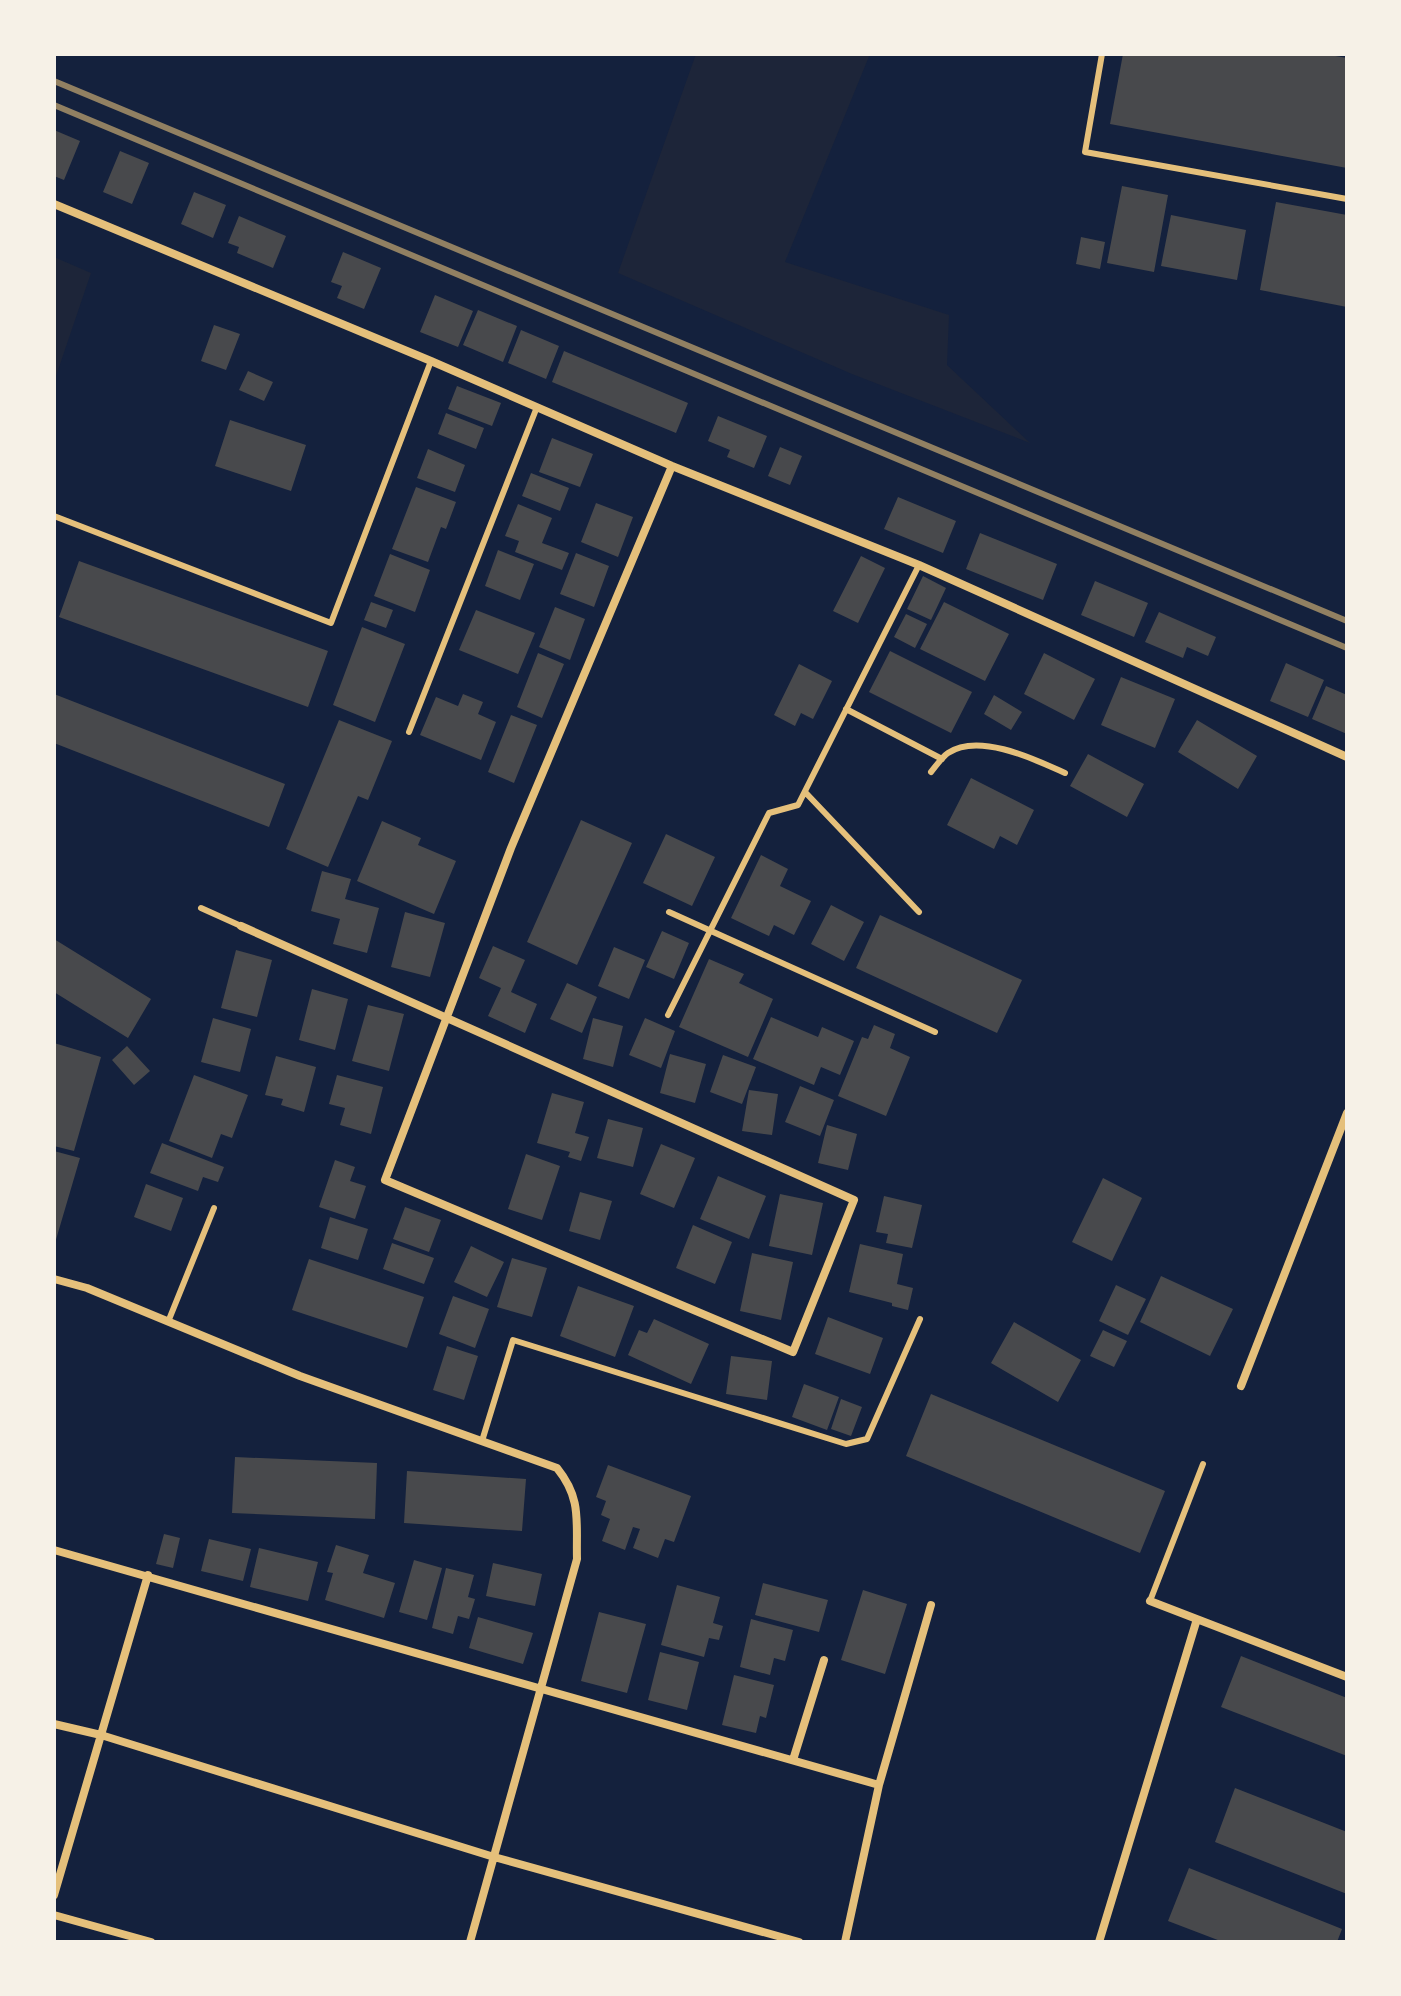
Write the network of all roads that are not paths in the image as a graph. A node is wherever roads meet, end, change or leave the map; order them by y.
1 (1102, 54) edge
2 (1347, 199) edge
3 (54, 204) edge
4 (431, 361) junction
5 (537, 407) junction
6 (672, 466) junction
7 (54, 516) edge
8 (919, 565) junction
9 (846, 709) junction
10 (409, 732) dead end
11 (1347, 757) edge
12 (942, 759) junction
13 (931, 772) dead end
14 (1065, 773) dead end
15 (805, 792) junction
16 (201, 908) dead end
17 (669, 912) dead end
18 (919, 912) dead end
19 (241, 926) joint
20 (710, 930) junction
21 (668, 1015) dead end
22 (445, 1018) junction
23 (935, 1032) dead end
24 (1347, 1113) edge
25 (214, 1208) dead end
26 (54, 1279) edge
27 (920, 1319) dead end
28 (168, 1322) junction
29 (1241, 1386) dead end
30 (482, 1441) junction
31 (1203, 1464) dead end
32 (54, 1550) edge
33 (148, 1575) junction
34 (1150, 1601) joint
35 (931, 1605) dead end
36 (1197, 1619) junction
37 (824, 1660) dead end
38 (1347, 1677) edge
39 (541, 1690) junction
40 (54, 1724) edge
41 (101, 1735) junction
42 (793, 1760) junction
43 (879, 1785) junction
44 (494, 1857) junction
45 (54, 1895) edge
46 (54, 1915) edge
47 (151, 1942) edge
48 (470, 1942) edge
49 (799, 1942) edge
50 (845, 1942) edge
51 (1099, 1942) edge

1 - 2 lane
3 - 4 street
4 - 5 street
4 - 7 lane
5 - 6 street
5 - 10 lane
6 - 8 street
6 - 22 street
8 - 9 lane
8 - 11 street
9 - 12 lane
9 - 15 lane
12 - 13 lane
12 - 14 lane
15 - 18 lane
15 - 20 lane
16 - 19 lane
17 - 20 lane
19 - 22 street
20 - 21 lane
20 - 23 lane
22 - 22 street
24 - 29 street
25 - 28 lane
26 - 28 street
27 - 30 lane
28 - 30 street
30 - 39 street
31 - 34 lane
32 - 33 street
33 - 39 street
33 - 41 street
34 - 36 street
35 - 43 street
36 - 38 street
36 - 51 street
37 - 42 street
39 - 42 street
39 - 44 street
40 - 41 street
41 - 44 street
41 - 45 street
42 - 43 street
43 - 50 street
44 - 48 street
44 - 49 street
46 - 47 street

